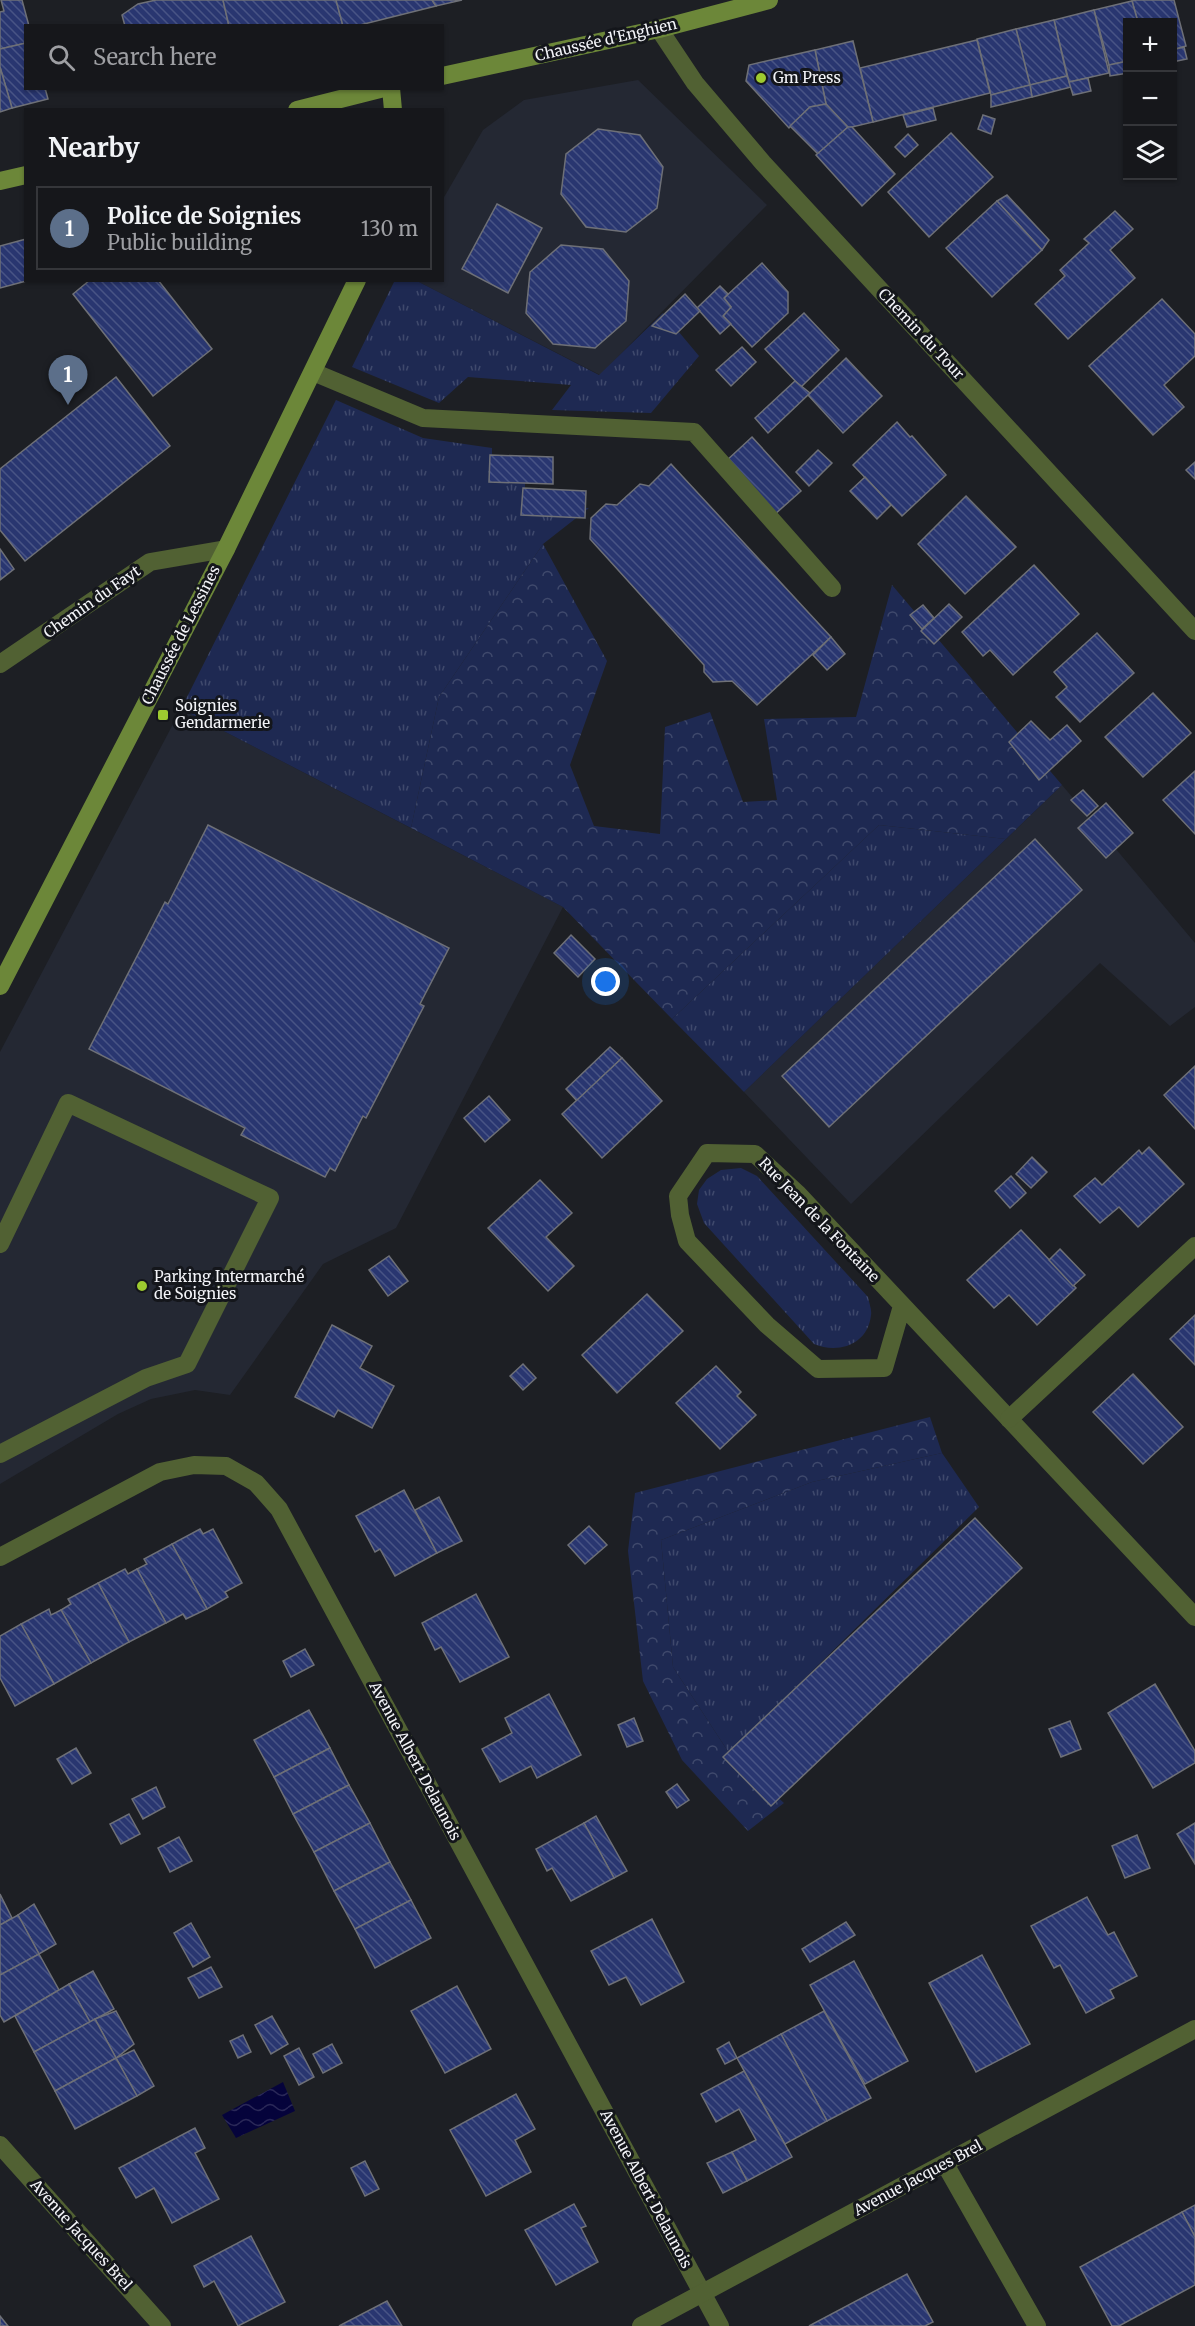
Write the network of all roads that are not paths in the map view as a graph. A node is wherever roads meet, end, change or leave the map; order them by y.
1 (769, 0) edge
2 (659, 29) junction
3 (444, 76) edge
4 (376, 90) edge
5 (391, 90) edge
6 (305, 108) edge
7 (393, 108) edge
8 (24, 175) edge
9 (0, 181) edge
10 (356, 282) edge
11 (313, 372) junction
12 (226, 549) junction
13 (832, 588) dead end
14 (1195, 631) edge
15 (0, 664) edge
16 (0, 987) edge
17 (0, 1244) edge
18 (1195, 1246) edge
19 (902, 1306) junction
20 (1009, 1419) junction
21 (0, 1454) edge
22 (0, 1557) edge
23 (1195, 1617) edge
24 (1195, 2029) edge
25 (0, 2145) edge
26 (945, 2164) junction
27 (702, 2292) junction
28 (162, 2326) edge
29 (641, 2326) edge
30 (720, 2326) edge
31 (1037, 2326) edge

1 - 2 main road, Chaussée d'Enghien
2 - 3 main road, Chaussée d'Enghien
2 - 14 street, Chemin du Tour
4 - 6 main road
5 - 7 main road
8 - 9 main road
10 - 11 main road, Chaussée de Lessines
11 - 12 main road, Chaussée de Lessines
11 - 13 street
12 - 15 street, Chemin du Fayt
12 - 16 main road, Chaussée de Lessines
17 - 21 street
18 - 20 street
19 - 19 street, Rue Jean de la Fontaine
19 - 20 street, Rue Jean de la Fontaine
20 - 23 street, Rue Jean de la Fontaine
22 - 27 street, Avenue Albert Delaunois
24 - 26 street, Avenue Jacques Brel
25 - 28 street, Avenue Jacques Brel
26 - 27 street, Avenue Jacques Brel
26 - 31 street
27 - 29 street, Avenue Jacques Brel
27 - 30 street, Avenue Albert Delaunois

